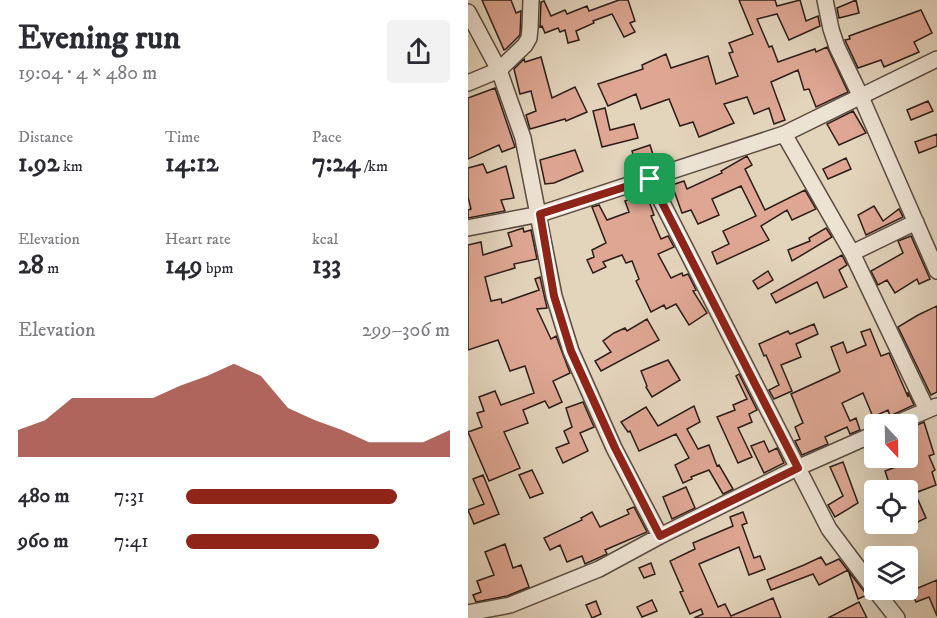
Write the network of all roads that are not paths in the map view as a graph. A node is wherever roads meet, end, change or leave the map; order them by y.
1 (531, 0) edge
2 (825, 0) edge
3 (468, 12) edge
4 (937, 59) edge
5 (499, 70) junction
6 (468, 83) edge
7 (861, 97) junction
8 (784, 134) junction
9 (650, 179) junction
10 (540, 214) junction
11 (916, 222) junction
12 (468, 228) edge
13 (930, 235) edge
14 (852, 253) junction
15 (937, 272) edge
16 (932, 408) edge
17 (918, 414) edge
18 (864, 438) edge
19 (798, 468) junction
20 (660, 536) junction
21 (864, 575) edge
22 (883, 600) edge
23 (468, 608) edge
24 (513, 611) edge
25 (468, 613) edge
26 (897, 618) edge

1 - 5 street
2 - 7 street
3 - 5 street
4 - 7 street
5 - 6 street
5 - 10 street
7 - 8 street
7 - 11 street
8 - 9 street
8 - 14 street
9 - 10 street
9 - 19 street
10 - 12 street
10 - 20 street
11 - 13 street
11 - 14 street
13 - 15 street
14 - 16 street
16 - 17 street
18 - 19 street
19 - 20 street
19 - 21 street
20 - 24 street
22 - 26 street
23 - 25 street
24 - 25 street

